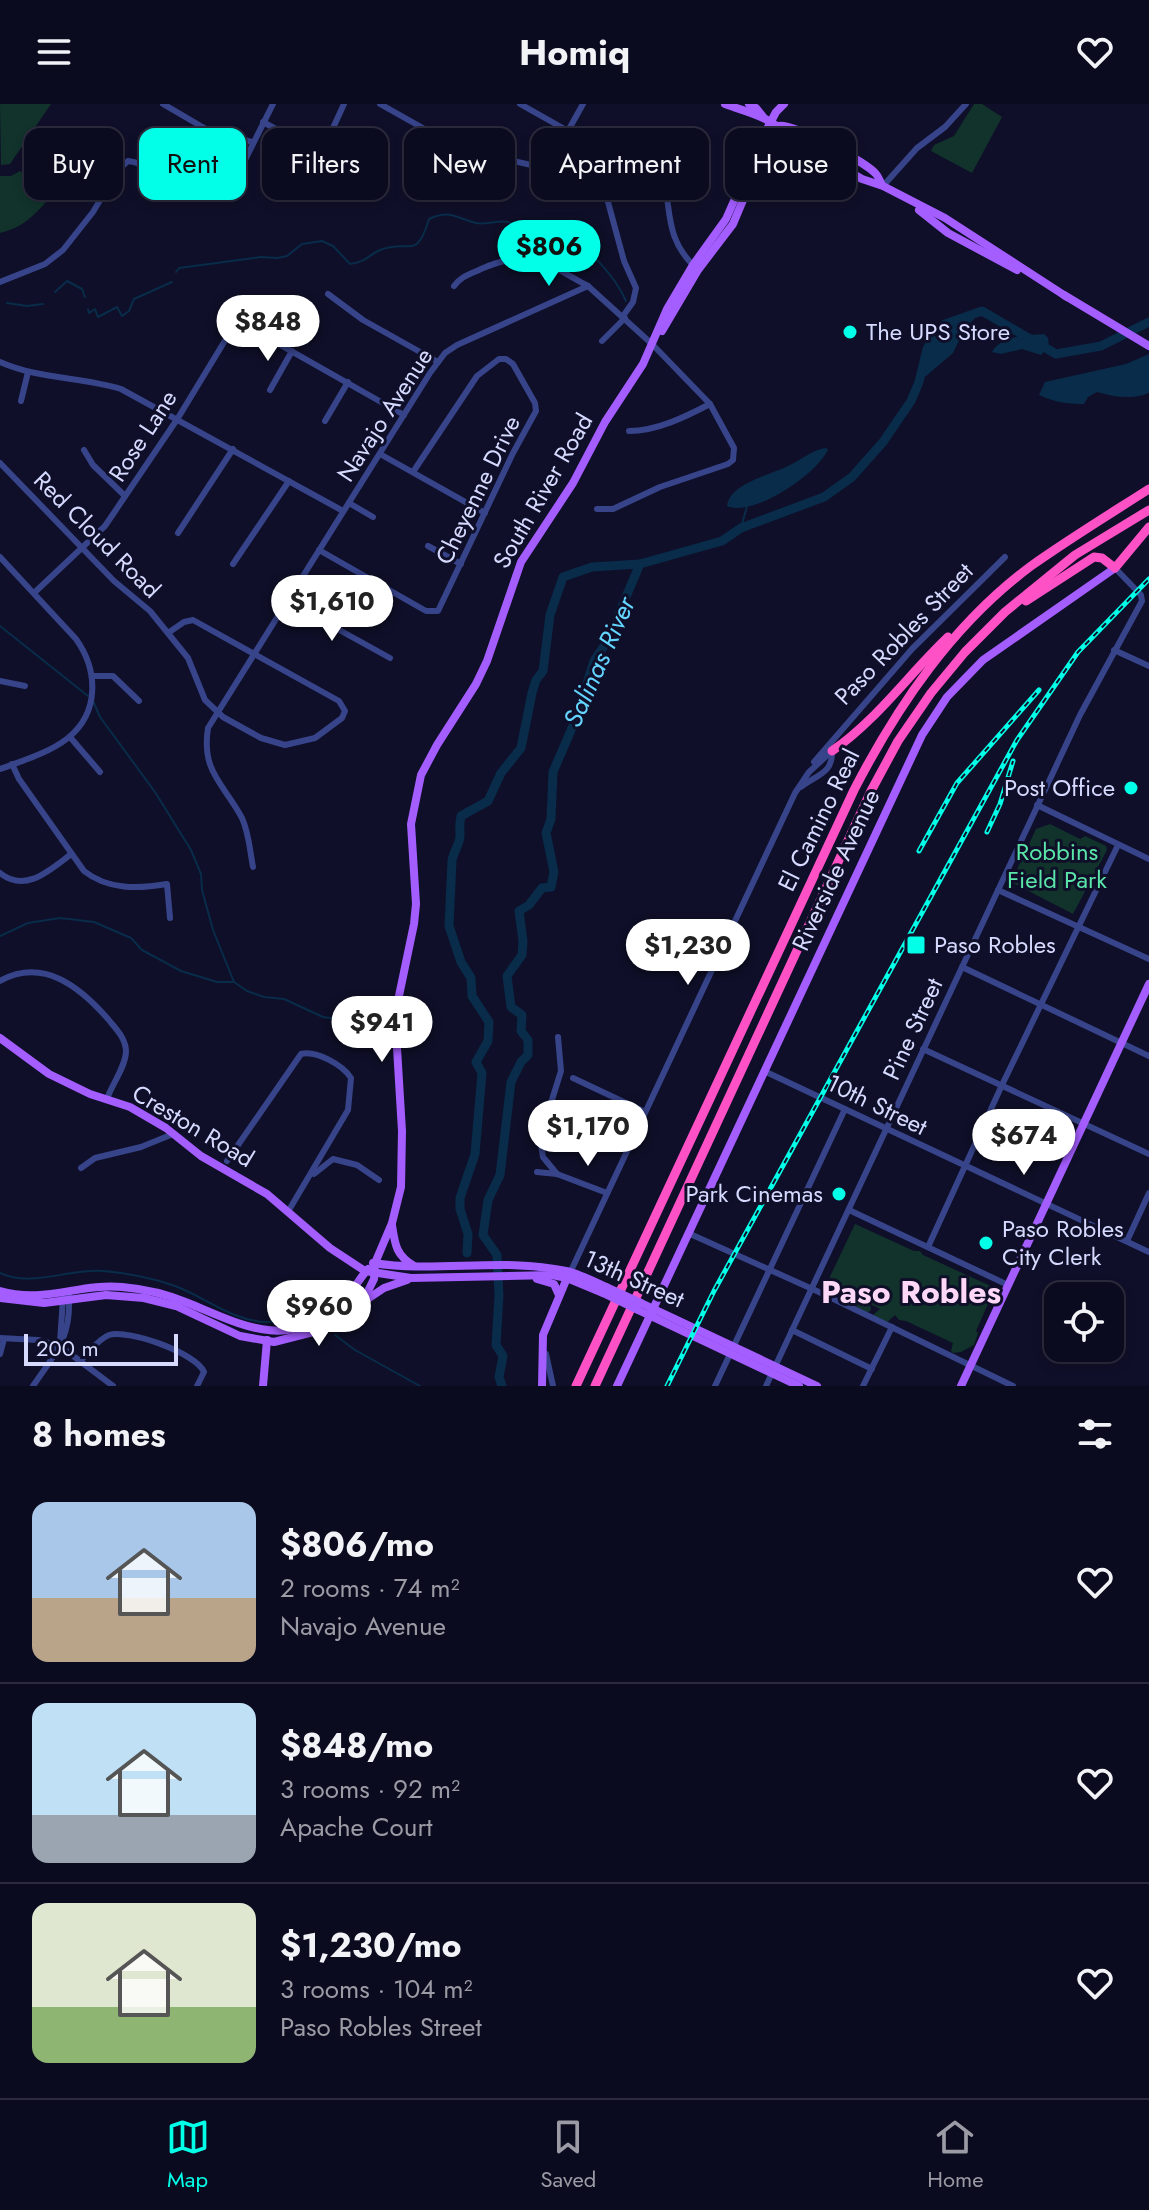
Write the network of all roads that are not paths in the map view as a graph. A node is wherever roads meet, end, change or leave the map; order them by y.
1 (163, 104) edge
2 (273, 104) edge
3 (344, 104) edge
4 (380, 104) edge
5 (520, 104) edge
6 (583, 104) edge
7 (725, 104) edge
8 (749, 104) edge
9 (784, 104) edge
10 (966, 104) edge
11 (776, 108) edge
12 (263, 122) junction
13 (771, 124) junction
14 (274, 128) edge
15 (333, 128) edge
16 (563, 128) edge
17 (570, 128) edge
18 (252, 142) junction
19 (531, 165) edge
20 (883, 186) junction
21 (609, 200) edge
22 (667, 200) edge
23 (696, 268) junction
24 (0, 282) edge
25 (454, 286) dead end
26 (588, 286) junction
27 (328, 294) dead end
28 (624, 317) junction
29 (602, 341) dead end
30 (652, 344) junction
31 (1149, 346) edge
32 (292, 351) junction
33 (0, 362) edge
34 (438, 362) junction
35 (28, 372) junction
36 (348, 382) junction
37 (270, 390) dead end
38 (21, 401) dead end
39 (710, 404) junction
40 (404, 415) junction
41 (178, 418) junction
42 (325, 421) dead end
43 (629, 431) dead end
44 (233, 449) junction
45 (84, 450) dead end
46 (380, 454) junction
47 (0, 463) edge
48 (413, 472) junction
49 (289, 481) junction
50 (1149, 489) edge
51 (125, 496) junction
52 (349, 503) junction
53 (597, 509) dead end
54 (1149, 510) edge
55 (343, 511) junction
56 (485, 513) junction
57 (373, 517) dead end
58 (1149, 527) edge
59 (178, 533) dead end
60 (428, 546) dead end
61 (82, 549) junction
62 (319, 550) junction
63 (0, 557) edge
64 (1005, 557) dead end
65 (233, 564) dead end
66 (461, 564) junction
67 (1115, 568) junction
68 (34, 593) junction
69 (287, 601) junction
70 (1005, 612) junction
71 (976, 616) junction
72 (168, 633) junction
73 (1114, 650) junction
74 (254, 654) junction
75 (390, 658) dead end
76 (1149, 666) edge
77 (93, 676) junction
78 (0, 681) edge
79 (25, 686) dead end
80 (139, 701) dead end
81 (218, 713) junction
82 (70, 737) junction
83 (832, 739) junction
84 (832, 751) junction
85 (12, 764) junction
86 (0, 769) edge
87 (100, 772) dead end
88 (809, 772) junction
89 (795, 793) junction
90 (1037, 805) junction
91 (1118, 845) junction
92 (70, 855) junction
93 (1149, 859) edge
94 (253, 867) dead end
95 (0, 873) edge
96 (998, 890) junction
97 (170, 918) dead end
98 (1079, 927) junction
99 (1149, 959) edge
100 (962, 967) junction
101 (0, 981) edge
102 (1149, 984) edge
103 (1041, 1005) junction
104 (558, 1037) dead end
105 (0, 1038) edge
106 (1121, 1044) junction
107 (923, 1049) junction
108 (1149, 1056) edge
109 (764, 1071) junction
110 (573, 1078) dead end
111 (1002, 1085) junction
112 (107, 1099) junction
113 (845, 1109) junction
114 (645, 1112) junction
115 (1084, 1124) junction
116 (885, 1129) junction
117 (173, 1134) junction
118 (1149, 1154) edge
119 (227, 1161) dead end
120 (81, 1168) dead end
121 (966, 1168) junction
122 (537, 1172) dead end
123 (557, 1174) junction
124 (379, 1180) dead end
125 (306, 1182) junction
126 (607, 1193) junction
127 (1149, 1193) edge
128 (1046, 1204) junction
129 (289, 1210) junction
130 (849, 1210) junction
131 (392, 1223) junction
132 (688, 1233) junction
133 (1127, 1241) junction
134 (928, 1247) junction
135 (1149, 1252) edge
136 (356, 1263) junction
137 (375, 1263) junction
138 (415, 1266) junction
139 (770, 1270) junction
140 (365, 1271) junction
141 (536, 1273) junction
142 (375, 1274) junction
143 (568, 1275) junction
144 (413, 1278) junction
145 (1008, 1285) junction
146 (812, 1289) junction
147 (0, 1291) edge
148 (559, 1296) junction
149 (66, 1297) junction
150 (0, 1298) edge
151 (356, 1308) junction
152 (652, 1312) junction
153 (892, 1327) junction
154 (792, 1330) junction
155 (267, 1331) junction
156 (543, 1335) junction
157 (2, 1339) edge
158 (267, 1342) junction
159 (60, 1346) junction
160 (732, 1351) junction
161 (0, 1354) edge
162 (81, 1360) junction
163 (971, 1364) junction
164 (872, 1369) junction
165 (773, 1370) junction
166 (33, 1386) edge
167 (113, 1386) edge
168 (197, 1386) edge
169 (263, 1386) edge
170 (542, 1386) edge
171 (553, 1386) edge
172 (576, 1386) edge
173 (595, 1386) edge
174 (617, 1386) edge
175 (715, 1386) edge
176 (766, 1386) edge
177 (799, 1386) edge
178 (817, 1386) edge
179 (863, 1386) edge
180 (961, 1386) edge
181 (1013, 1386) edge

1 - 18 street
2 - 12 street
3 - 15 street
4 - 19 street
5 - 16 street
6 - 17 street
7 - 13 main road
8 - 13 main road
9 - 11 main road, South River Road
10 - 20 street
11 - 13 main road, South River Road
12 - 14 street
12 - 18 street
13 - 20 main road
13 - 23 main road, South River Road
18 - 24 street
20 - 31 main road
21 - 28 street
22 - 23 street
23 - 30 main road, South River Road
25 - 26 street
26 - 28 street
26 - 34 street, Navajo Avenue
27 - 34 street
28 - 29 street
28 - 30 street
30 - 39 street
30 - 131 main road, South River Road
32 - 36 street, Rose Lane
32 - 37 street
32 - 41 street, Rose Lane
33 - 35 street
34 - 40 street, Navajo Avenue
35 - 38 street
35 - 41 street
36 - 40 street, Rose Lane
36 - 42 street
39 - 43 street
39 - 53 street
40 - 46 street, Navajo Avenue
41 - 44 street
41 - 51 street, Rose Lane
44 - 49 street
44 - 59 street
45 - 51 street
46 - 48 street
46 - 52 street, Navajo Avenue
47 - 61 street, Red Cloud Road
48 - 56 street
48 - 56 street, Cheyenne Drive
49 - 55 street
49 - 65 street
50 - 71 highway, El Camino Real
51 - 61 street, Rose Lane
52 - 55 street, Navajo Avenue
52 - 57 street, Navajo Avenue
54 - 70 highway, El Camino Real
55 - 62 street, Navajo Avenue
56 - 66 street, Cheyenne Drive
58 - 67 highway
60 - 66 street
61 - 68 street, Rose Lane
61 - 72 street, Red Cloud Road
62 - 66 street, Cheyenne Drive
62 - 69 street, Navajo Avenue
63 - 68 street
64 - 83 street, Paso Robles Street
67 - 70 highway
67 - 73 street, Pine Street
67 - 109 main road, Riverside Avenue
68 - 77 street
69 - 74 street, Navajo Avenue
69 - 75 street
70 - 173 highway, El Camino Real
71 - 84 highway
71 - 172 highway, El Camino Real
72 - 74 street, Red Cloud Road
72 - 81 street, Red Cloud Road
73 - 76 street
73 - 90 street, Pine Street
74 - 81 street, Navajo Avenue
74 - 81 street, Red Cloud Road
77 - 80 street
77 - 82 street
78 - 79 street
81 - 94 street, Navajo Avenue
82 - 85 street
82 - 87 street
83 - 84 street, Paso Robles Street
83 - 88 street, Paso Robles Street
84 - 88 street, Paso Robles Street
84 - 89 street, Paso Robles Street
85 - 86 street
85 - 92 street
88 - 89 street, Paso Robles Street
89 - 114 street, Paso Robles Street
90 - 91 street
90 - 96 street, Pine Street
91 - 93 street
91 - 98 street
92 - 95 street
92 - 97 street
96 - 98 street
96 - 100 street, Pine Street
98 - 99 street
98 - 103 street
100 - 103 street
100 - 107 street, Pine Street
101 - 112 street
102 - 106 main road
103 - 106 street
103 - 111 street
104 - 123 street
105 - 112 main road, Creston Road
106 - 108 street
106 - 115 main road
107 - 111 street
107 - 116 street, Pine Street
109 - 113 street, 10th Street
109 - 132 main road, Riverside Avenue
110 - 114 street
111 - 115 street
111 - 121 street
112 - 117 main road, Creston Road
113 - 116 street, 10th Street
113 - 139 street
114 - 126 street, Paso Robles Street
115 - 118 street
115 - 128 main road
116 - 121 street, 10th Street
116 - 130 street, Pine Street
117 - 120 street
117 - 129 main road, Creston Road
119 - 125 street
121 - 128 street, 10th Street
121 - 134 street
122 - 123 street
123 - 126 street
124 - 125 street
125 - 129 street
126 - 143 street, Paso Robles Street
127 - 133 street
128 - 133 street, 10th Street
128 - 145 main road
129 - 136 main road, Creston Road
130 - 134 street
130 - 146 street, Pine Street
131 - 137 main road, South River Road
131 - 138 main road
132 - 139 street
132 - 152 main road, Riverside Avenue
133 - 135 street, 10th Street
134 - 145 street
136 - 137 main road
136 - 140 main road, Creston Road
137 - 138 main road, 13th Street
137 - 140 main road
137 - 142 main road
138 - 141 main road, 13th Street
139 - 146 street
139 - 160 street
140 - 142 main road, Creston Road
140 - 155 main road
141 - 143 main road, 13th Street
141 - 144 main road, 13th Street
141 - 148 main road
142 - 144 main road, Creston Road
142 - 151 main road
143 - 148 main road, Paso Robles Street
143 - 152 main road, 13th Street, bridge
144 - 151 main road
145 - 163 main road
146 - 153 street
146 - 154 street, Pine Street
147 - 149 main road
148 - 156 main road, Paso Robles Street
149 - 150 main road
149 - 155 main road
149 - 158 main road
149 - 159 street
151 - 158 main road
152 - 160 main road, 13th Street
152 - 174 main road, Riverside Avenue
153 - 163 street
153 - 164 street
154 - 164 street
154 - 165 street, Pine Street
155 - 158 main road
156 - 170 main road, Paso Robles Street
156 - 171 street
157 - 159 street
157 - 161 street
158 - 169 main road
159 - 162 street
159 - 166 street
160 - 165 main road, 13th Street
160 - 175 street
162 - 167 street
162 - 168 street
163 - 180 main road
163 - 181 street
164 - 179 street
165 - 176 street, Pine Street
165 - 177 main road, 13th Street
165 - 178 main road, 13th Street

